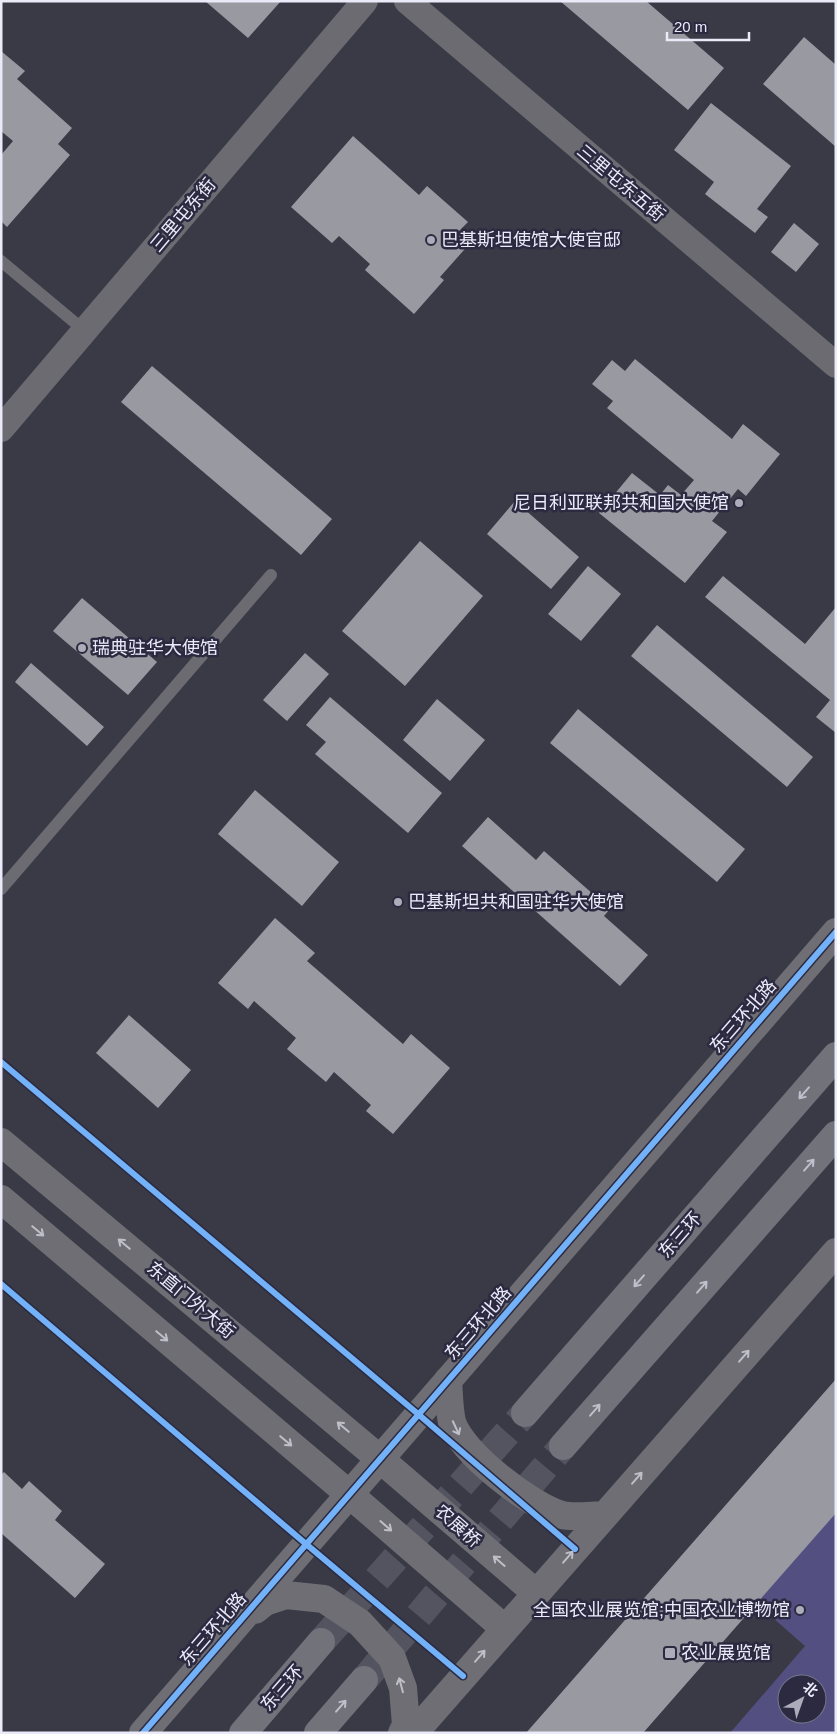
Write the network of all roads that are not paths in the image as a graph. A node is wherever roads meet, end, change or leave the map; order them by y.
1 (365, 1) edge
2 (407, 1) edge
3 (1, 261) edge
4 (85, 331) junction
5 (836, 365) edge
6 (1, 429) edge
7 (271, 575) dead end
8 (1, 889) edge
9 (836, 932) edge
10 (836, 1056) edge
11 (836, 1135) edge
12 (1, 1142) edge
13 (1, 1199) edge
14 (836, 1252) edge
15 (448, 1380) junction
16 (525, 1413) tunnel mouth
17 (563, 1446) tunnel mouth
18 (380, 1459) junction
19 (349, 1494) junction
20 (605, 1515) junction
21 (536, 1593) junction
22 (238, 1623) junction
23 (505, 1629) junction
24 (322, 1642) tunnel mouth
25 (364, 1680) tunnel mouth
26 (143, 1733) edge
27 (243, 1733) edge
28 (318, 1733) edge
29 (402, 1733) edge
30 (414, 1733) edge

1 - 4 street, 三里屯东街
2 - 5 street, 三里屯东五街
3 - 4 lane
4 - 6 street, 三里屯东街
7 - 8 lane
9 - 15 street, 东三环北路
10 -> 16 highway, 东三环
17 -> 11 highway
18 -> 12 street, 东直门外大街
13 -> 19 street
20 -> 14 street
15 - 18 street, 东三环北路
15 -> 20 street
18 - 19 street, 东三环北路
21 -> 18 street, 农展桥
19 - 22 street, 东三环北路
19 -> 23 street
21 -> 20 street
21 - 23 street
22 - 26 street, 东三环北路
29 -> 22 street
30 -> 23 street
24 - 27 highway, 东三环
28 -> 25 highway

